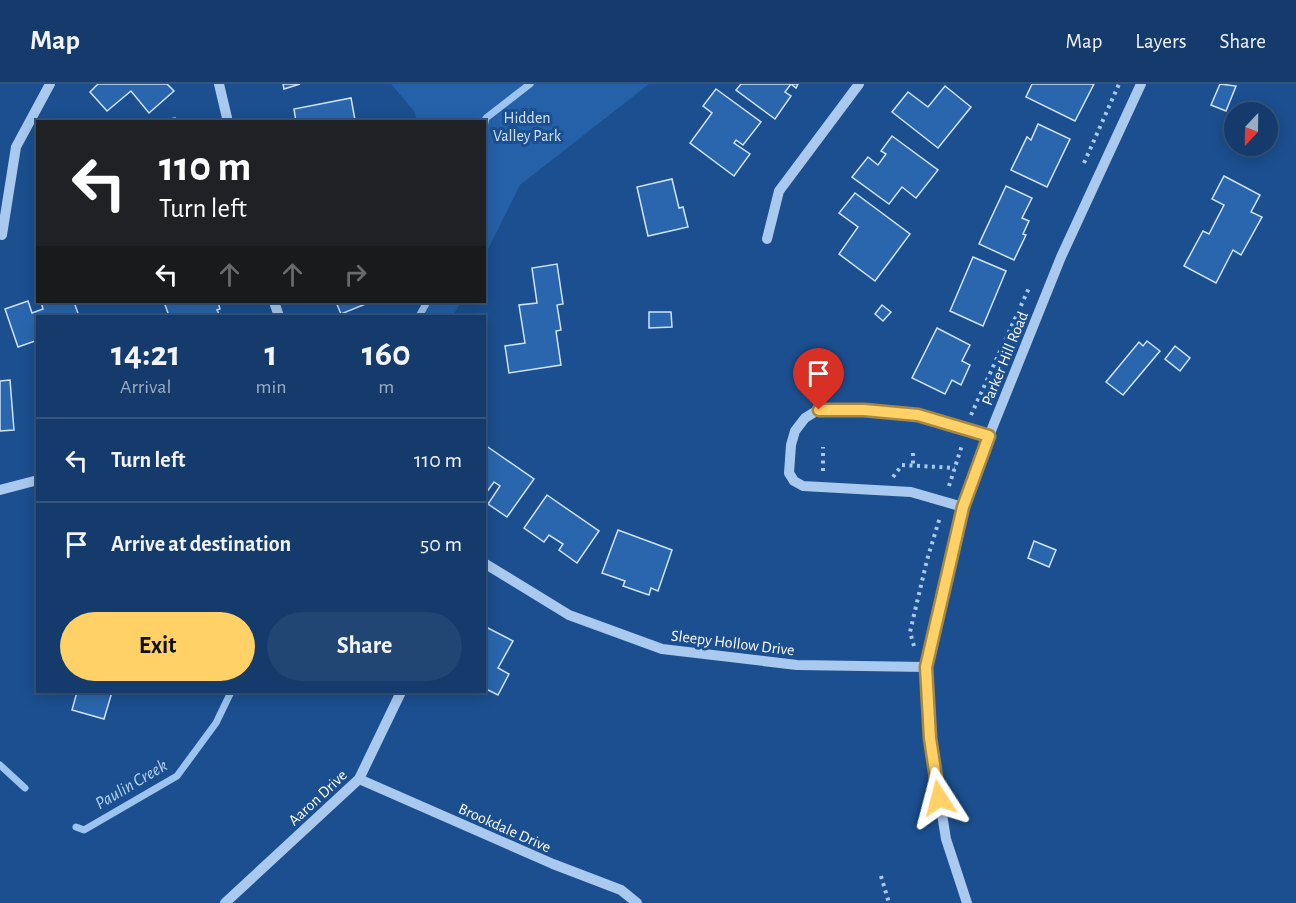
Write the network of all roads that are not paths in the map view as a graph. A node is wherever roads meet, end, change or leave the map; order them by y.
1 (50, 84) edge
2 (219, 84) edge
3 (859, 84) edge
4 (1141, 84) edge
5 (228, 120) edge
6 (2, 235) dead end
7 (767, 239) dead end
8 (989, 436) junction
9 (36, 481) edge
10 (0, 490) edge
11 (963, 507) junction
12 (486, 564) edge
13 (926, 667) junction
14 (401, 693) edge
15 (359, 779) junction
16 (225, 903) edge
17 (637, 903) edge
18 (967, 903) edge

1 - 6 street
2 - 5 street
3 - 7 street
4 - 8 street, Parker Hill Road
8 - 11 street, Parker Hill Road
8 - 11 street
9 - 10 street
11 - 13 street, Parker Hill Road
12 - 13 street, Sleepy Hollow Drive
13 - 18 street, Parker Hill Road
14 - 15 street, Aaron Drive
15 - 16 street, Aaron Drive
15 - 17 street, Brookdale Drive

